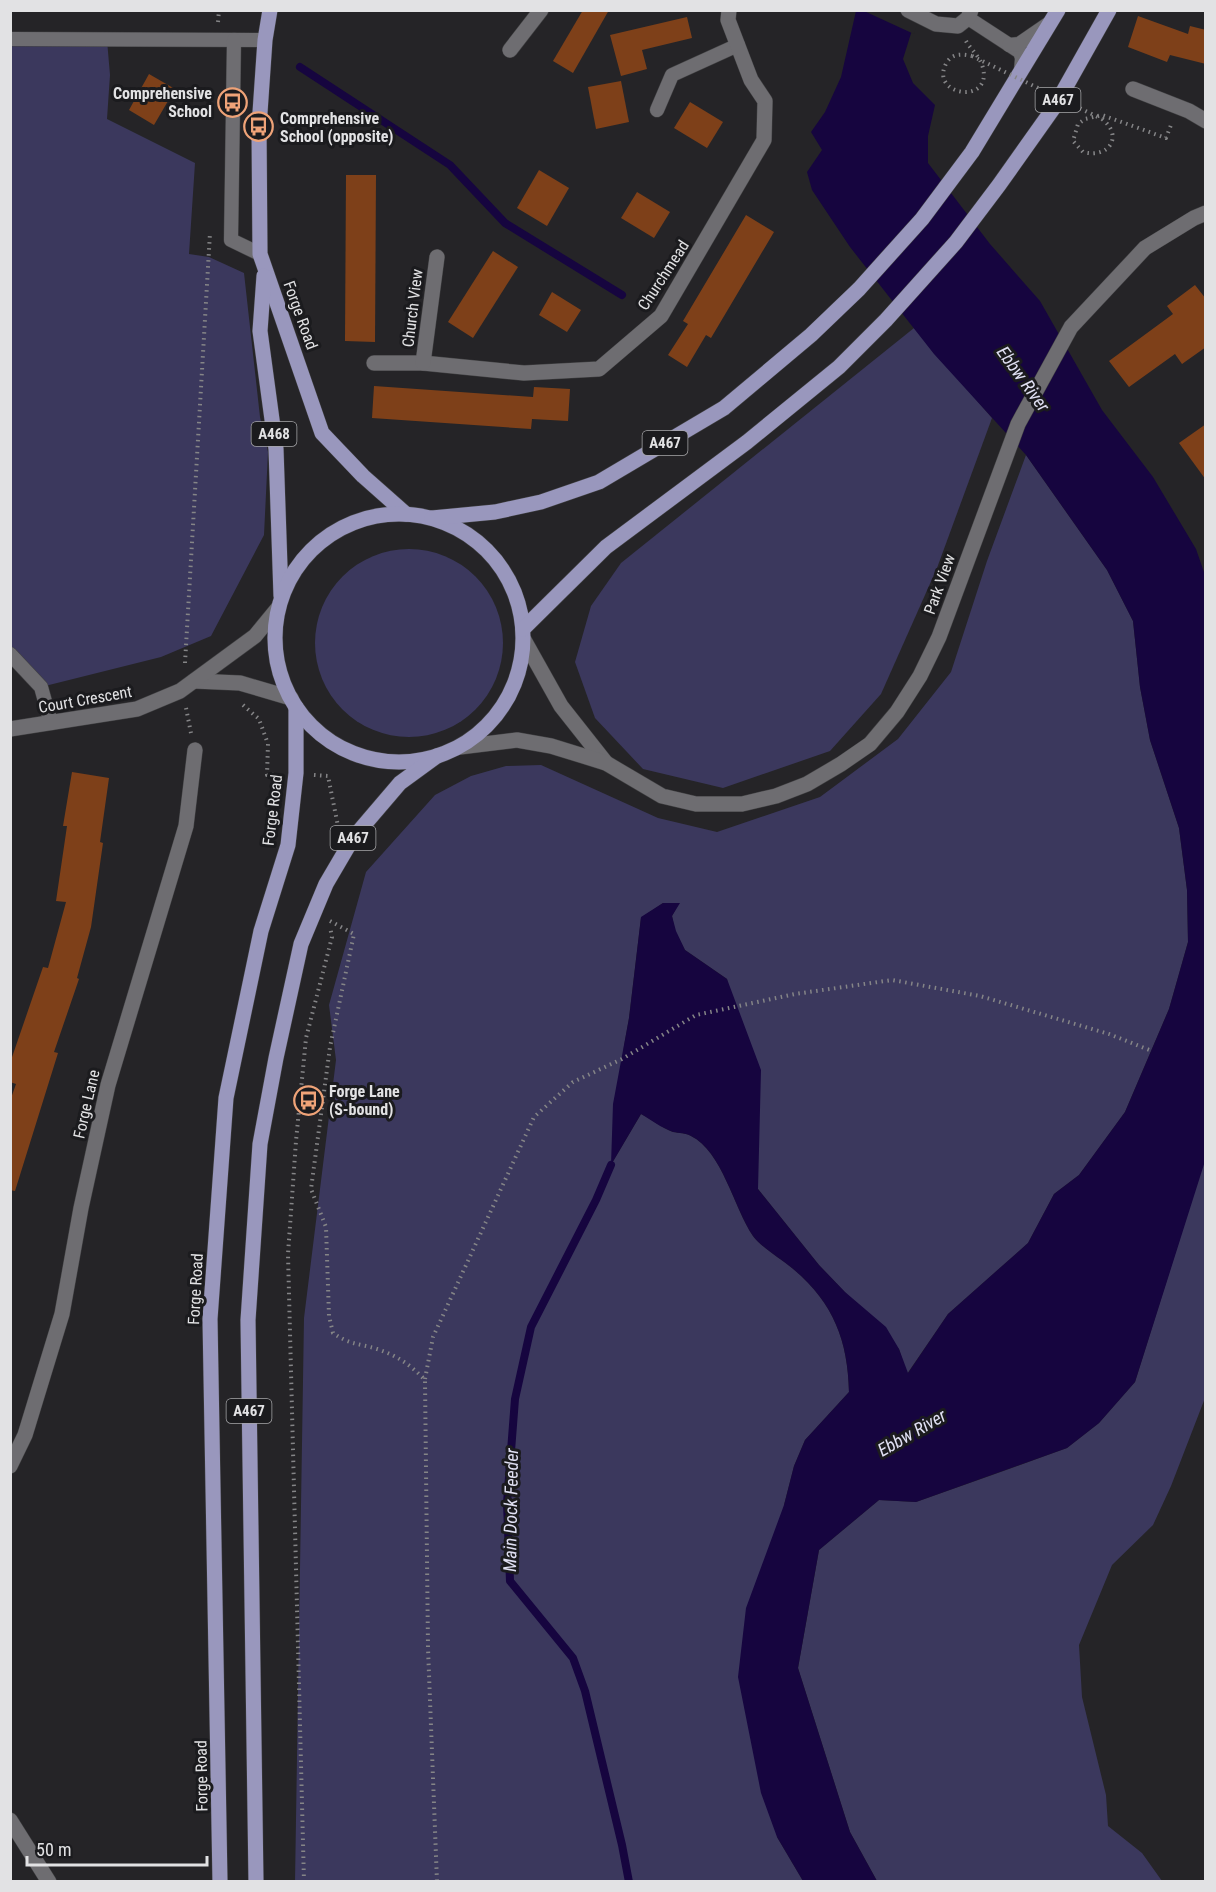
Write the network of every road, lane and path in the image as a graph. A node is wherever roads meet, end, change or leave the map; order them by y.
1 (219, 10) edge
2 (270, 10) edge
3 (541, 10) edge
4 (729, 10) edge
5 (908, 10) edge
6 (1109, 10) edge
7 (969, 14) edge
8 (1054, 16) edge
9 (10, 39) edge
10 (217, 40) junction
11 (234, 40) junction
12 (265, 40) junction
13 (968, 44) dead end
14 (738, 45) junction
15 (1009, 45) junction
16 (510, 50) dead end
17 (1021, 71) junction
18 (1132, 89) dead end
19 (657, 110) dead end
20 (1206, 121) edge
21 (1171, 124) dead end
22 (1206, 213) edge
23 (210, 227) dead end
24 (260, 254) junction
25 (436, 257) dead end
26 (265, 270) junction
27 (374, 363) dead end
28 (423, 363) junction
29 (406, 514) junction
30 (432, 518) junction
31 (280, 603) junction
32 (524, 634) junction
33 (10, 654) edge
34 (194, 681) junction
35 (180, 691) junction
36 (293, 703) junction
37 (51, 723) junction
38 (10, 729) edge
39 (460, 747) junction
40 (195, 750) joint
41 (437, 756) junction
42 (606, 763) junction
43 (1152, 1051) dead end
44 (424, 1380) junction
45 (10, 1466) edge
46 (10, 1820) edge
47 (49, 1881) edge
48 (220, 1881) edge
49 (256, 1881) edge
50 (304, 1881) edge
51 (437, 1881) edge

1 - 10 path
2 - 12 main road, Forge Road / A468
3 - 16 street
4 - 14 street, Churchmead
5 - 7 street
6 - 32 main road, A467
7 - 15 lane
8 - 15 lane
8 - 17 main road, A467
9 - 10 lane
10 - 11 lane
11 - 12 lane
11 - 24 lane
12 - 24 main road, Forge Road / A468
13 - 21 path, bridge
14 - 19 lane
14 - 28 street, Churchmead
15 - 17 lane
17 - 30 main road, A467
18 - 20 street
22 - 42 street, Park View
23 - 35 path
24 - 26 main road, Forge Road / A468
25 - 28 street, Church View
26 - 29 main road, Forge Road / A468
26 - 31 main road, Forge Road / A468
27 - 28 street, Churchmead
29 - 30 main road
29 - 31 main road
30 - 32 main road
31 - 34 street, Court Crescent
31 - 36 main road
32 - 39 main road
32 - 42 street, Park View
33 - 37 lane
34 - 35 street, Court Crescent
34 - 36 street
35 - 37 street, Court Crescent
35 - 40 path
36 - 41 main road
36 - 48 main road, Forge Road / A467
37 - 38 street, Court Crescent
39 - 41 main road
39 - 42 street, Park View
40 - 45 street, Forge Lane
41 - 49 main road, A467
43 - 44 path
44 - 50 path
44 - 51 path
46 - 47 street

